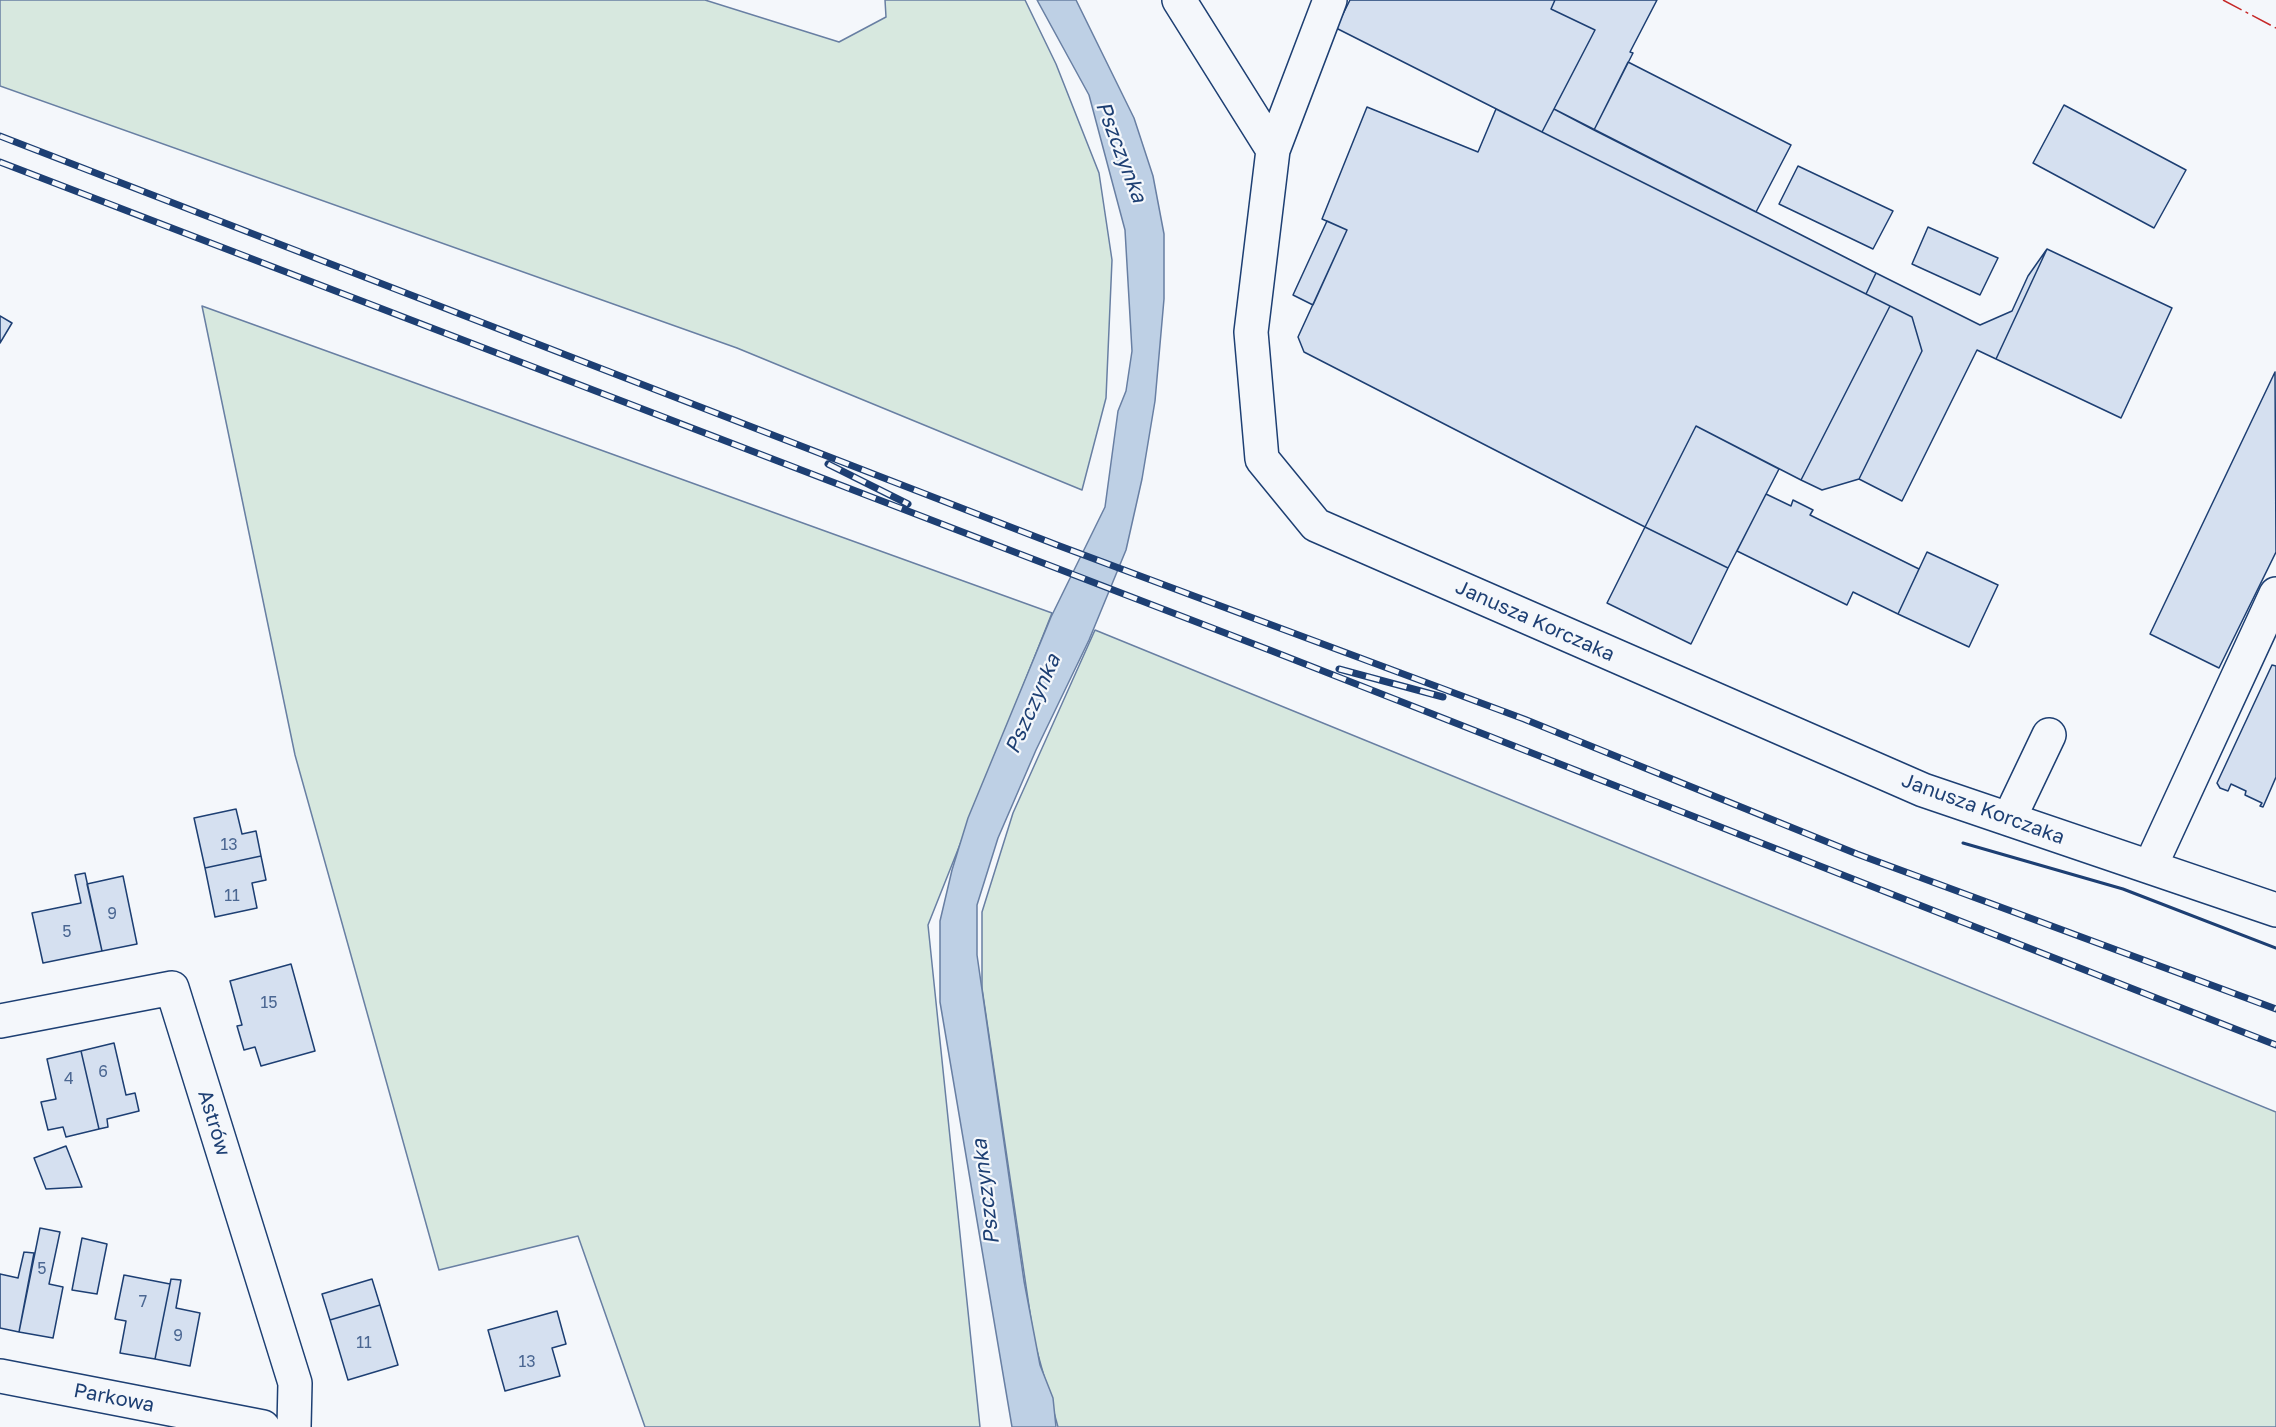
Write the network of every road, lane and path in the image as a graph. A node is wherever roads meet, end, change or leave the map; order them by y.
1 (1179, 0) edge
2 (1330, 0) edge
3 (1273, 150) junction
4 (2276, 594) edge
5 (2049, 735) dead end
6 (2008, 819) junction
7 (2150, 867) junction
8 (2276, 910) edge
9 (0, 1021) edge
10 (0, 1376) edge
11 (263, 1427) edge
12 (294, 1427) edge

1 - 3 street
2 - 3 street, Janusza Korczaka
3 - 6 street, Janusza Korczaka
4 - 7 street
5 - 6 street
6 - 7 street, Janusza Korczaka
7 - 8 street, Janusza Korczaka
9 - 12 street, Astrów
10 - 11 street, Parkowa

